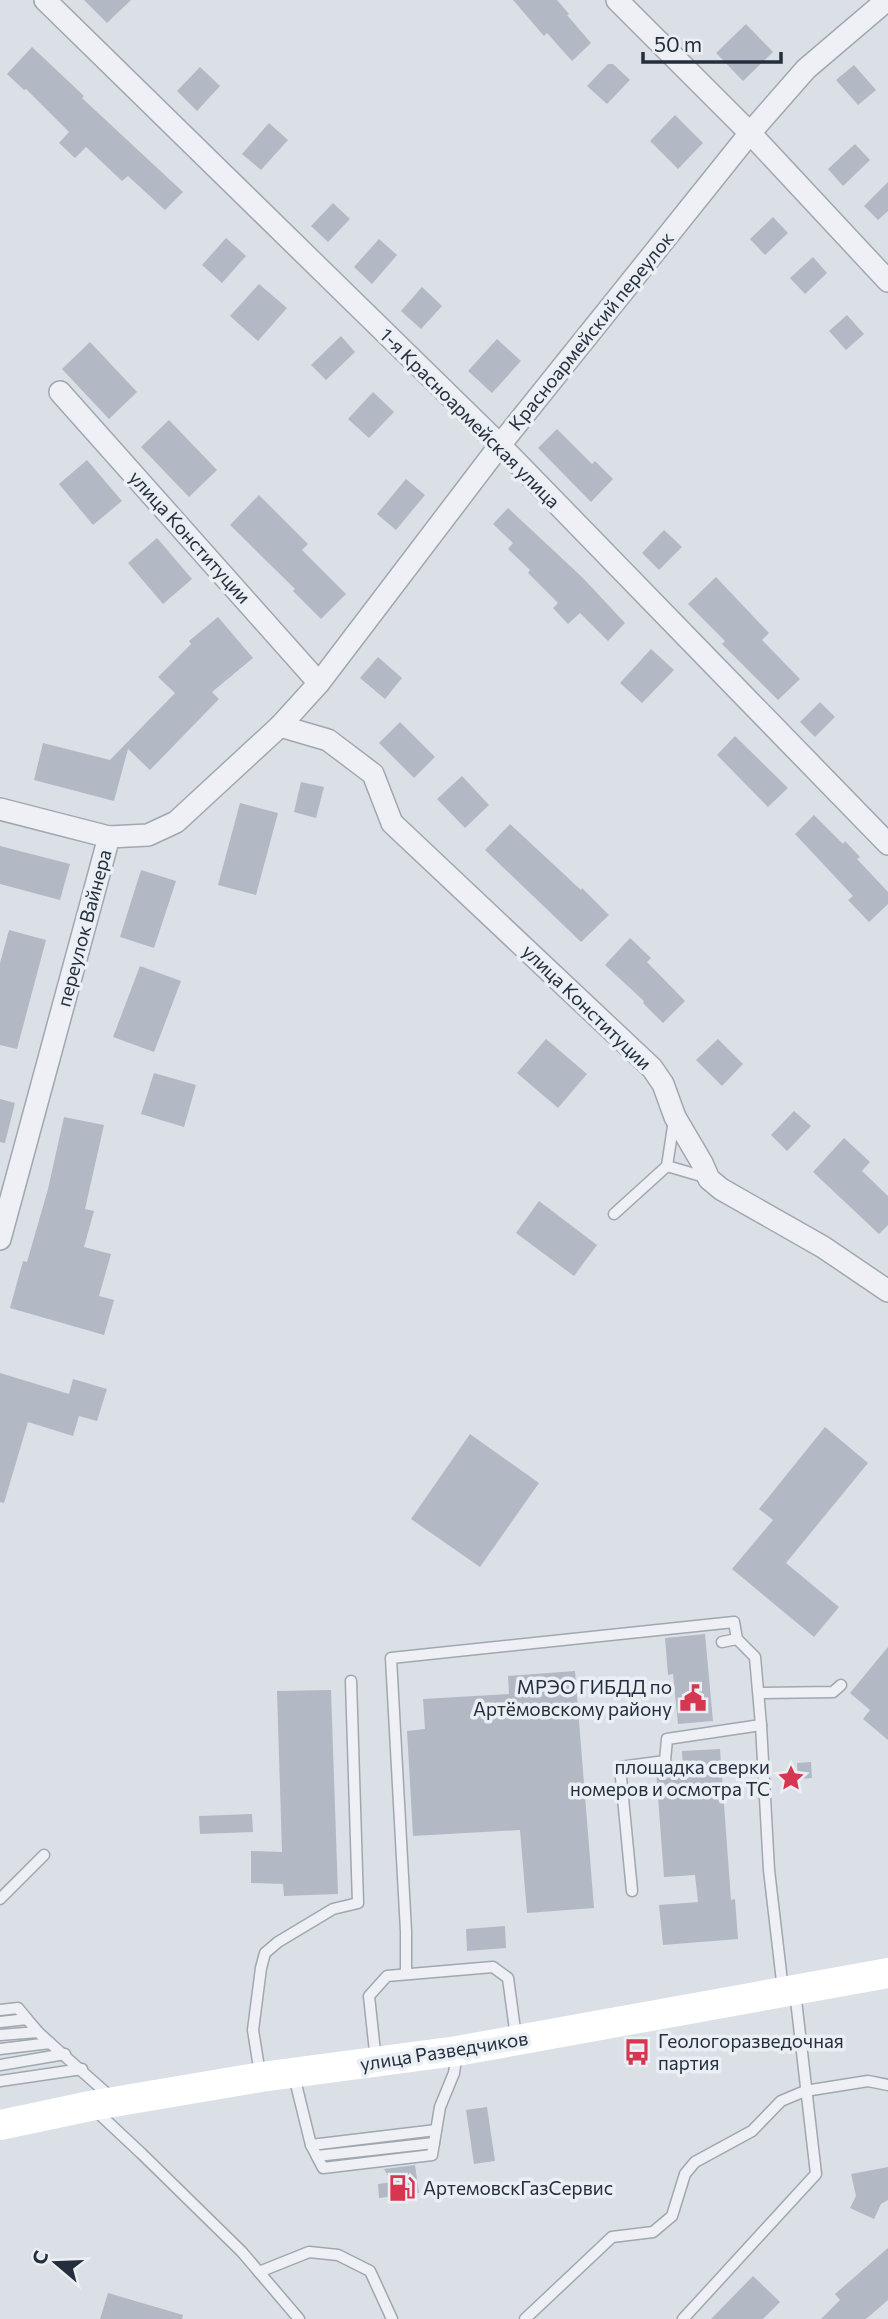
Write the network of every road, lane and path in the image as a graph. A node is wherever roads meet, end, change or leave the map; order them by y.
1 (45, 0) edge
2 (617, 0) edge
3 (887, 0) edge
4 (750, 133) junction
5 (888, 281) edge
6 (60, 392) dead end
7 (500, 446) junction
8 (319, 683) junction
9 (281, 726) junction
10 (0, 809) edge
11 (109, 837) junction
12 (888, 844) edge
13 (675, 1117) junction
14 (667, 1166) junction
15 (709, 1179) junction
16 (614, 1214) dead end
17 (0, 1240) edge
18 (888, 1291) edge
19 (737, 1639) junction
20 (722, 1642) dead end
21 (351, 1681) dead end
22 (841, 1685) dead end
23 (759, 1693) junction
24 (761, 1725) junction
25 (44, 1855) dead end
26 (632, 1891) dead end
27 (0, 1899) edge
28 (888, 1973) edge
29 (406, 1974) junction
30 (789, 1992) junction
31 (0, 2010) edge
32 (27, 2019) junction
33 (0, 2022) edge
34 (38, 2032) junction
35 (0, 2035) edge
36 (517, 2040) junction
37 (50, 2043) junction
38 (0, 2049) edge
39 (457, 2051) junction
40 (65, 2054) junction
41 (376, 2062) junction
42 (0, 2065) edge
43 (82, 2069) junction
44 (294, 2073) junction
45 (261, 2077) junction
46 (0, 2081) edge
47 (888, 2085) edge
48 (805, 2091) junction
49 (103, 2104) junction
50 (0, 2125) edge
51 (436, 2130) junction
52 (311, 2145) junction
53 (259, 2272) junction
54 (295, 2318) edge
55 (392, 2319) edge
56 (525, 2319) edge
57 (683, 2319) edge

1 - 7 street, 1-я Красноармейская улица
2 - 4 street
3 - 4 street, Красноармейский переулок
4 - 5 street
4 - 7 street, Красноармейский переулок
6 - 8 street, улица Конституции
7 - 8 street, Красноармейский переулок
7 - 12 street, 1-я Красноармейская улица
8 - 9 street, переулок Вайнера
9 - 11 street, переулок Вайнера
9 - 13 street, улица Конституции
10 - 11 street
11 - 17 street, переулок Вайнера
13 - 14 lane
13 - 15 street, улица Конституции
14 - 15 lane
14 - 16 lane
15 - 18 street, улица Конституции
19 - 20 lane
19 - 23 lane
19 - 29 lane
21 - 45 lane
22 - 23 lane
23 - 24 lane
24 - 26 lane
24 - 30 lane
25 - 27 lane
28 - 30 main road, улица Разведчиков
29 - 36 lane
29 - 41 lane
30 - 36 main road, улица Разведчиков
30 - 48 lane
31 - 32 lane
32 - 33 lane
32 - 34 lane
34 - 35 lane
34 - 37 lane
36 - 39 main road, улица Разведчиков
37 - 38 lane
37 - 40 lane
39 - 41 main road, улица Разведчиков
39 - 51 lane
40 - 42 lane
40 - 43 lane
41 - 44 main road, улица Разведчиков
43 - 46 lane
43 - 49 lane
44 - 45 main road, улица Разведчиков
44 - 52 lane
45 - 49 main road, улица Разведчиков
47 - 48 lane
48 - 56 lane
48 - 57 lane
49 - 50 main road, улица Разведчиков
49 - 53 lane
51 - 52 lane
51 - 52 lane
53 - 54 lane
53 - 55 lane

